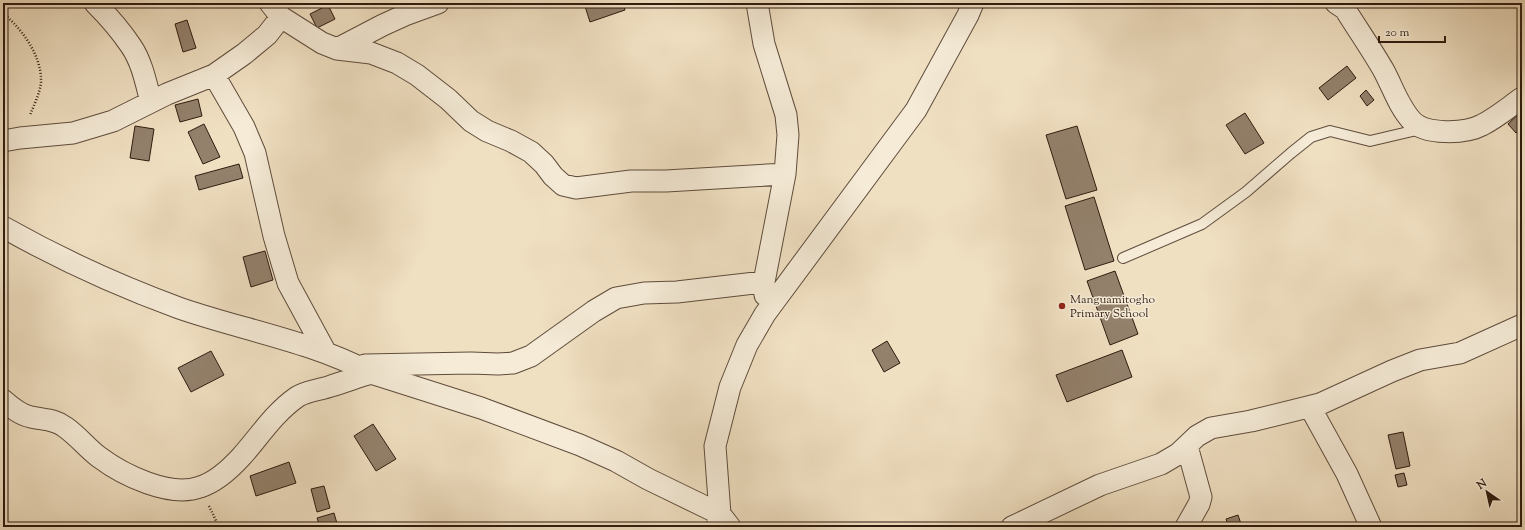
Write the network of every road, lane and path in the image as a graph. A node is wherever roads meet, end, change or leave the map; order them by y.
1 (95, 3) edge
2 (438, 3) edge
3 (757, 3) edge
4 (973, 3) edge
5 (1336, 3) edge
6 (275, 10) edge
7 (3, 13) edge
8 (338, 49) junction
9 (214, 75) junction
10 (1522, 98) edge
11 (151, 102) junction
12 (1424, 129) junction
13 (12, 139) edge
14 (785, 174) junction
15 (3, 227) edge
16 (1123, 258) dead end
17 (764, 282) junction
18 (765, 314) junction
19 (1522, 325) edge
20 (326, 353) junction
21 (364, 369) junction
22 (3, 400) edge
23 (1310, 407) junction
24 (1187, 446) junction
25 (722, 523) edge
26 (1012, 527) edge
27 (1186, 527) edge
28 (1371, 527) edge

1 - 11 street
2 - 8 street
3 - 14 street
4 - 18 street
5 - 12 street
6 - 8 street
6 - 9 street
7 - 13 path
8 - 14 street
9 - 11 street
9 - 20 street
10 - 12 street
11 - 13 street
12 - 16 lane
14 - 17 street
15 - 20 street
17 - 18 street
17 - 21 street
18 - 25 street
19 - 23 street
20 - 21 street
21 - 22 street
21 - 25 street
23 - 24 street
23 - 28 street
24 - 26 street
24 - 27 street

